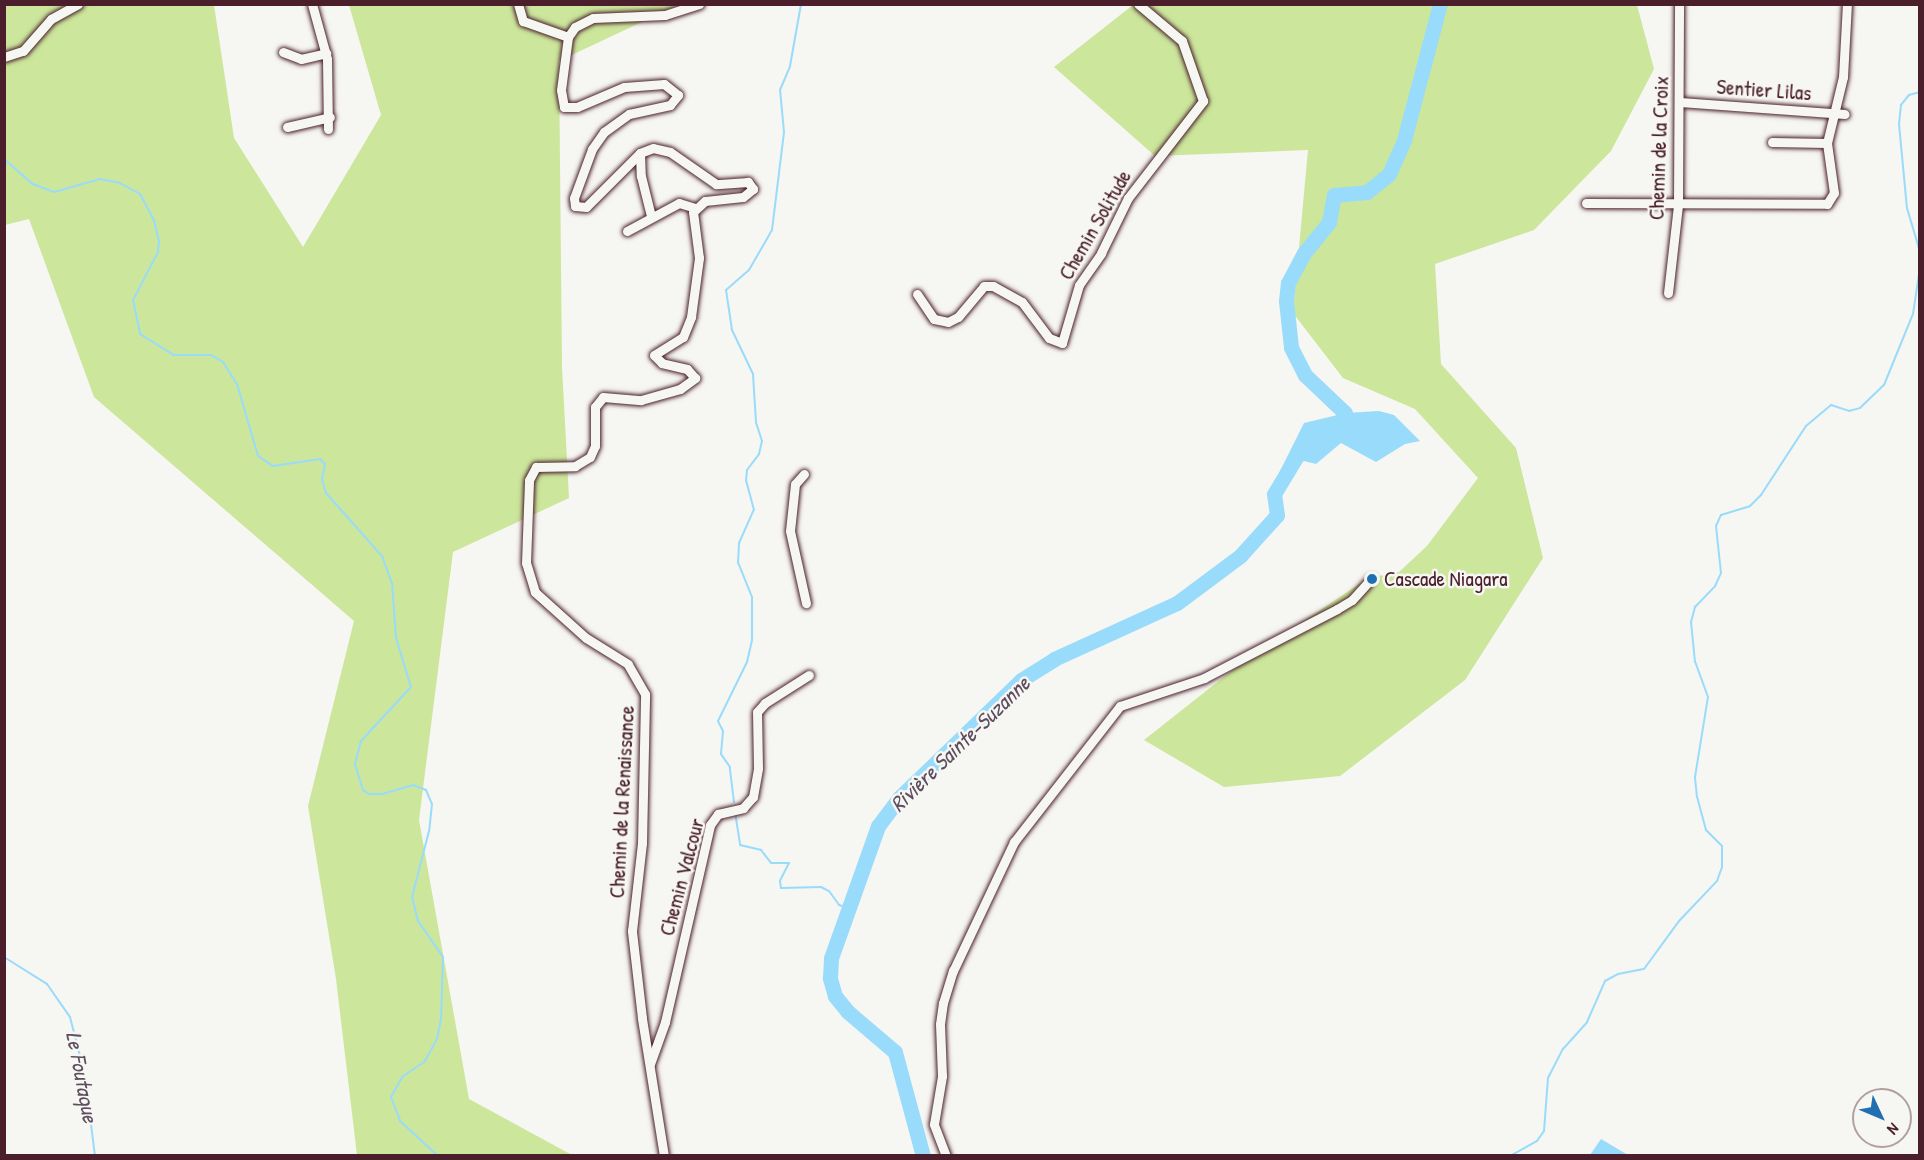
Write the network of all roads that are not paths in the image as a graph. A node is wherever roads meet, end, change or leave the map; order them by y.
1 (78, 4) edge
2 (312, 4) edge
3 (518, 4) edge
4 (699, 4) edge
5 (1138, 4) edge
6 (1679, 4) edge
7 (1847, 4) edge
8 (568, 37) junction
9 (283, 52) dead end
10 (326, 53) junction
11 (4, 57) edge
12 (1680, 102) junction
13 (1834, 113) junction
14 (1845, 114) dead end
15 (330, 117) junction
16 (287, 127) dead end
17 (328, 129) dead end
18 (1772, 142) dead end
19 (1827, 142) junction
20 (640, 153) junction
21 (1586, 203) dead end
22 (1678, 205) junction
23 (695, 207) junction
24 (651, 216) junction
25 (627, 231) dead end
26 (1668, 293) dead end
27 (917, 294) dead end
28 (804, 474) dead end
29 (1371, 579) dead end
30 (806, 603) dead end
31 (809, 675) dead end
32 (650, 1064) junction
33 (664, 1155) edge
34 (946, 1155) edge

1 - 11 street
2 - 10 street
3 - 8 street
4 - 8 street
5 - 27 street, Chemin Solitude
6 - 12 street, Chemin de la Croix
7 - 13 street
8 - 20 street
9 - 10 street
10 - 15 street
12 - 13 street, Sentier Lilas
12 - 22 street, Chemin de la Croix
13 - 14 street, Sentier Lilas
13 - 19 street
15 - 16 street
15 - 17 street
18 - 19 street
19 - 22 street
20 - 23 street
20 - 24 street
21 - 22 street
22 - 26 street, Chemin de la Croix
23 - 24 street
23 - 32 street, Chemin de la Renaissance
24 - 25 street
28 - 30 street
29 - 34 street
31 - 32 street, Chemin Valcour
32 - 33 street, Chemin de la Renaissance

